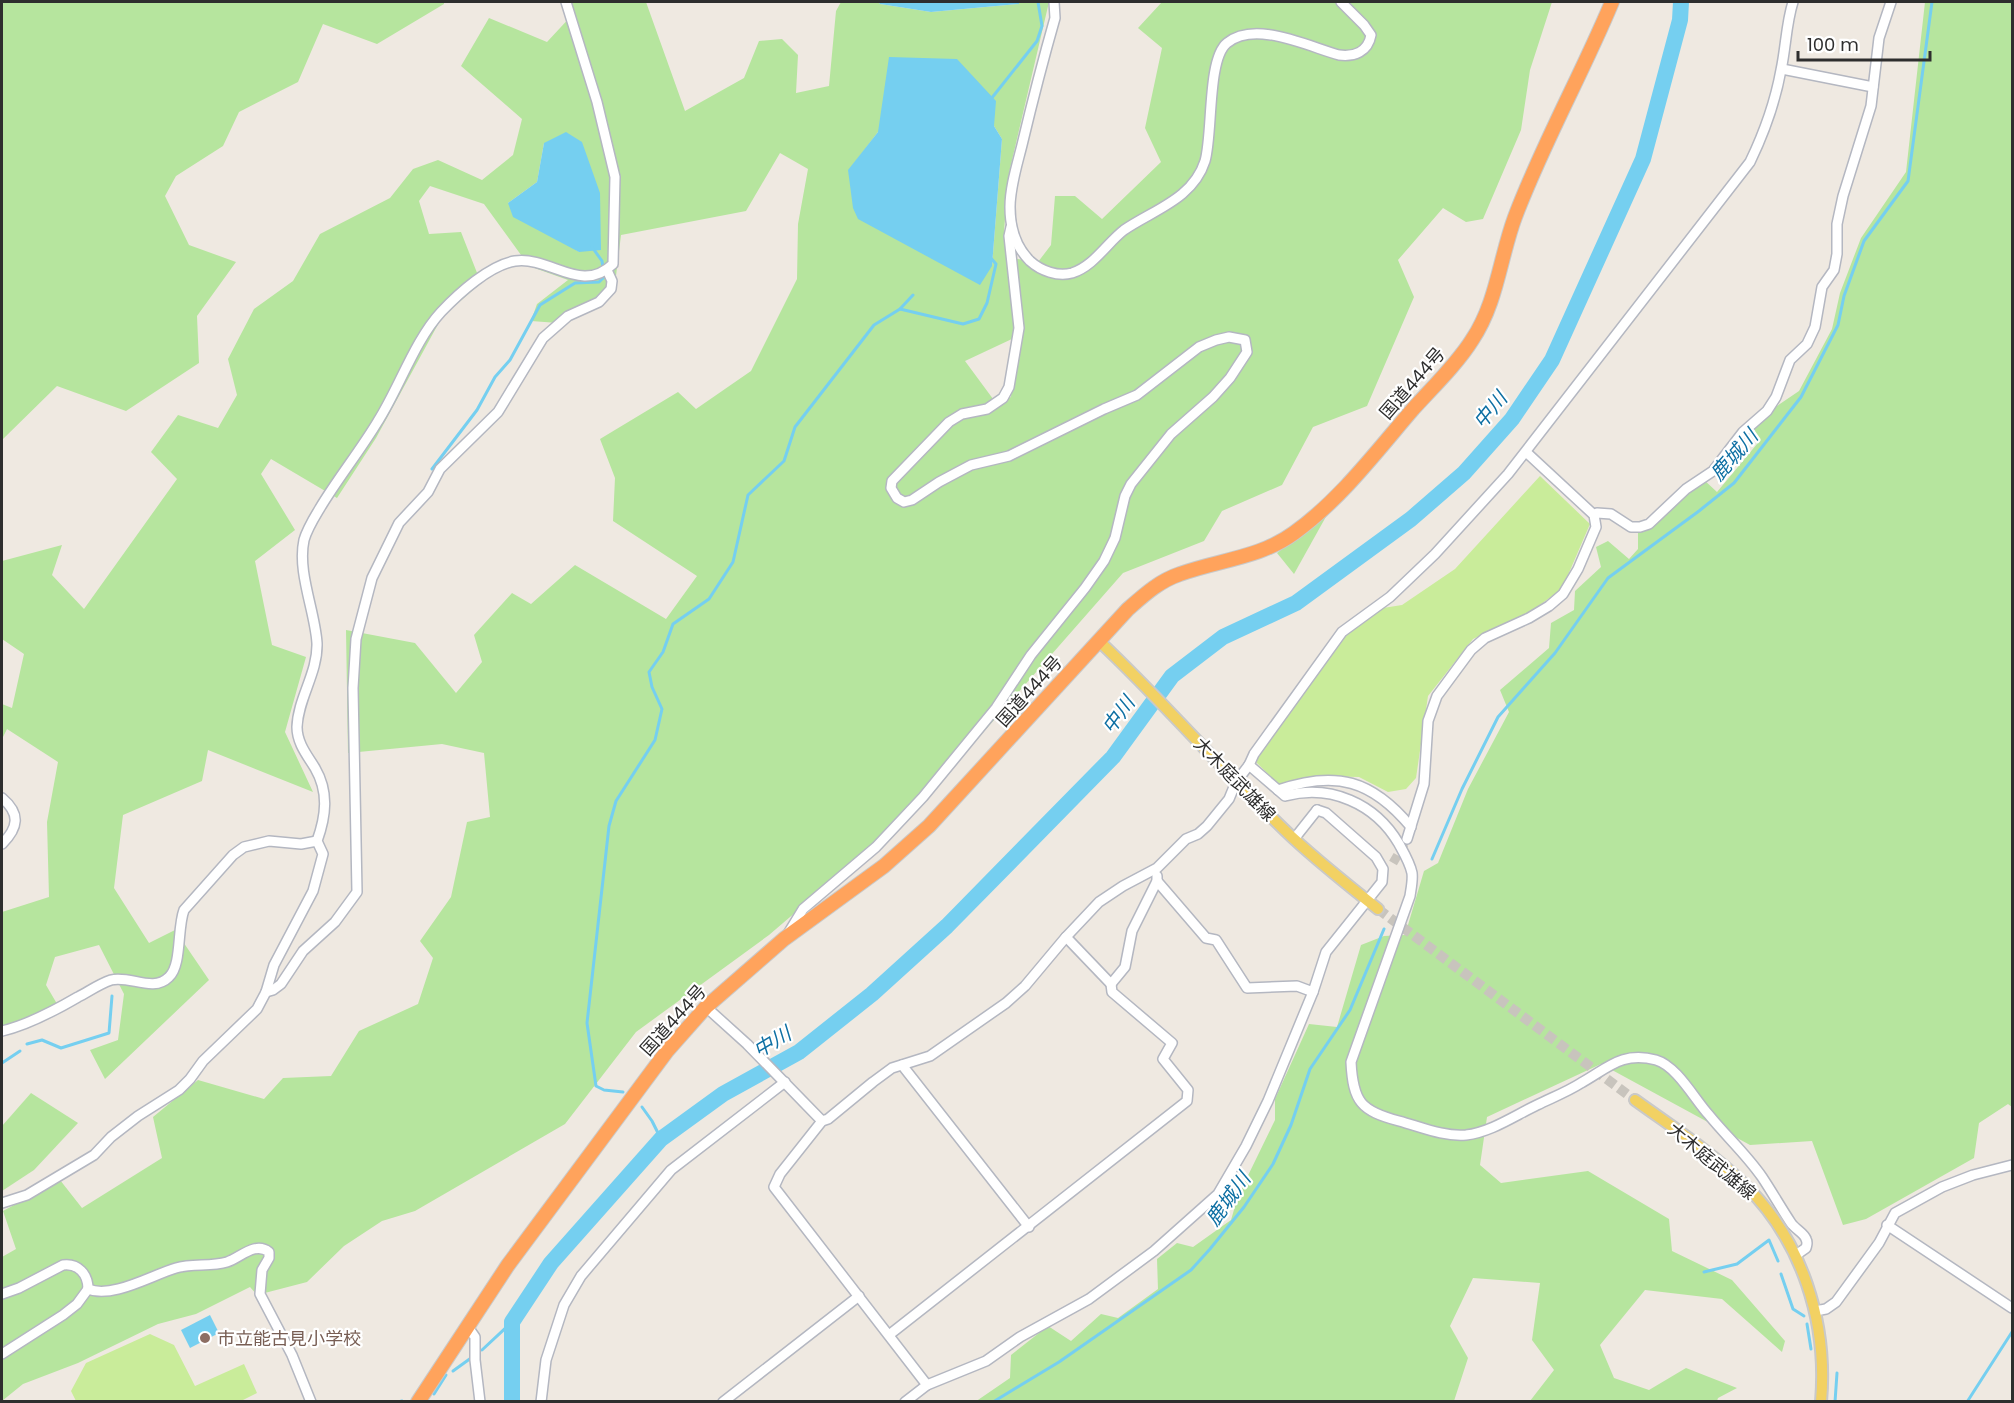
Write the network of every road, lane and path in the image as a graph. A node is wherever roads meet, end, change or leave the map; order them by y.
1 (566, 2) edge
2 (1054, 2) edge
3 (1341, 2) edge
4 (1612, 2) edge
5 (1793, 2) edge
6 (1891, 2) edge
7 (1782, 69) junction
8 (1873, 87) junction
9 (1011, 227) junction
10 (604, 272) junction
11 (1526, 452) junction
12 (1594, 515) junction
13 (1099, 641) junction
14 (1249, 765) junction
15 (1236, 782) junction
16 (1278, 790) junction
17 (1312, 792) junction
18 (2, 798) edge
19 (1317, 810) junction
20 (1410, 827) junction
21 (1294, 839) junction
22 (1407, 839) tunnel mouth
23 (317, 841) junction
24 (2, 844) edge
25 (1393, 863) tunnel mouth
26 (1157, 868) junction
27 (1383, 869) junction
28 (1157, 881) junction
29 (1368, 901) junction
30 (1378, 909) tunnel mouth
31 (1066, 937) junction
32 (784, 939) junction
33 (1111, 984) junction
34 (266, 992) junction
35 (1313, 992) junction
36 (706, 1007) junction
37 (2, 1031) edge
38 (902, 1065) junction
39 (785, 1082) junction
40 (1635, 1100) tunnel mouth
41 (822, 1121) junction
42 (2013, 1165) edge
43 (2, 1203) edge
44 (1887, 1226) junction
45 (1029, 1227) junction
46 (1796, 1255) junction
47 (88, 1289) junction
48 (2, 1294) edge
49 (859, 1296) junction
50 (2013, 1308) edge
51 (1815, 1311) junction
52 (468, 1327) junction
53 (889, 1335) junction
54 (2, 1354) edge
55 (927, 1385) junction
56 (311, 1401) edge
57 (418, 1401) edge
58 (480, 1401) edge
59 (541, 1401) edge
60 (723, 1401) edge
61 (905, 1401) edge
62 (1821, 1401) edge

1 - 10 street
2 - 9 street
3 - 9 street
4 - 13 highway, 国道444号
5 - 7 street
6 - 8 street
7 - 8 street
7 - 11 street
8 - 12 street
9 - 32 street
10 - 23 street
10 - 34 street
11 - 12 street
11 - 14 street
12 - 20 street
13 - 15 main road, 大木庭武雄線
13 - 32 highway, 国道444号
14 - 15 street
14 - 16 street
15 - 21 main road, 大木庭武雄線
15 - 26 street
16 - 17 street
16 - 20 street
17 - 19 street
17 - 46 street
18 - 24 street
19 - 21 street
19 - 27 street
20 - 22 street
21 - 29 main road, 大木庭武雄線
23 - 34 street
23 - 37 street
25 - 27 street
26 - 28 street
26 - 31 street
27 - 29 street
28 - 33 street
28 - 35 street
29 - 30 main road, 大木庭武雄線
29 - 35 street
31 - 33 street
31 - 38 street
32 - 36 highway, 国道444号
33 - 45 street
34 - 43 street
35 - 55 street
36 - 39 street
36 - 52 highway, 国道444号
38 - 41 street
38 - 45 street
39 - 41 street
39 - 59 street
40 - 46 main road, 大木庭武雄線
41 - 49 street
42 - 44 street
44 - 50 street
44 - 51 street
45 - 53 street
46 - 51 main road, 大木庭武雄線
47 - 48 street
47 - 54 street
47 - 56 street
49 - 53 street
49 - 60 street
51 - 62 main road, 大木庭武雄線
52 - 57 highway, 国道444号
52 - 58 street
53 - 55 street
55 - 61 street

